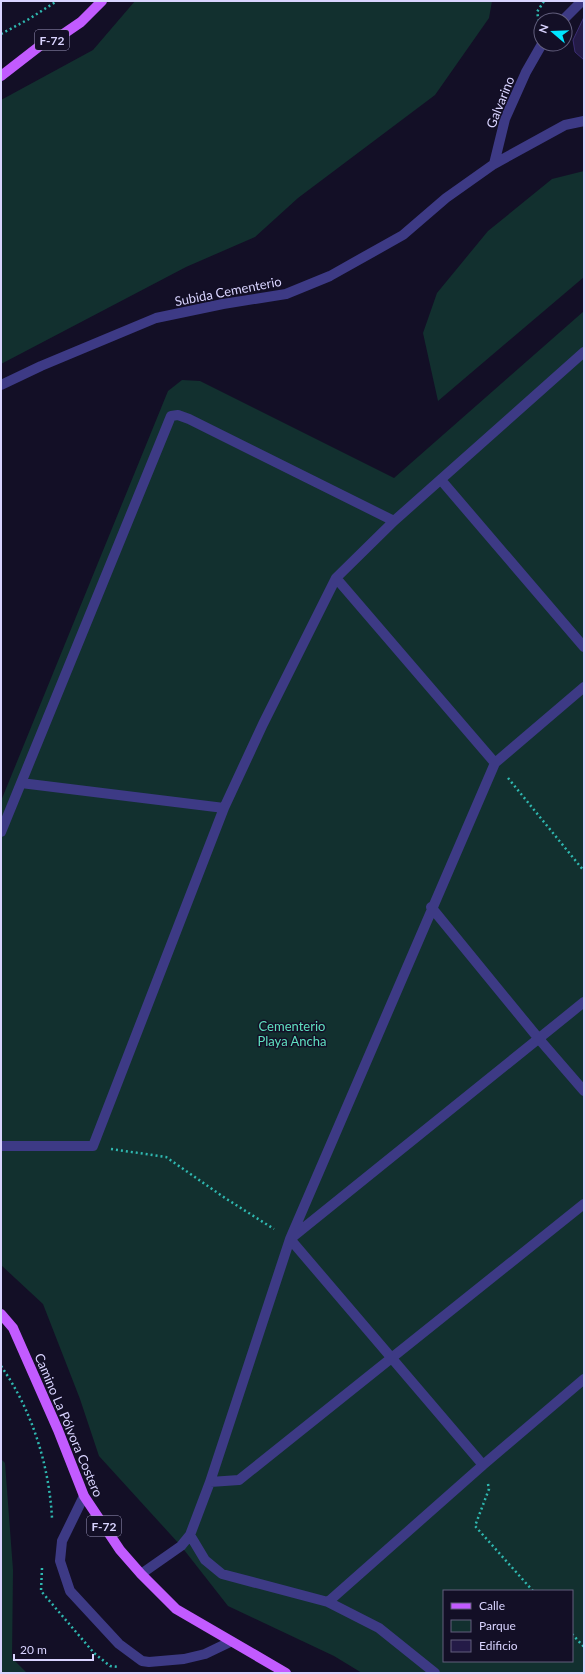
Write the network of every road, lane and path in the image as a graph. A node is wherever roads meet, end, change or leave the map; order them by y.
1 (56, 1) edge
2 (102, 1) edge
3 (544, 1) edge
4 (582, 1) edge
5 (537, 12) edge
6 (571, 12) edge
7 (1, 34) edge
8 (537, 52) edge
9 (1, 76) edge
10 (584, 121) edge
11 (494, 164) junction
12 (584, 352) edge
13 (1, 385) edge
14 (441, 480) junction
15 (394, 521) junction
16 (336, 578) junction
17 (584, 647) edge
18 (584, 687) edge
19 (495, 762) junction
20 (21, 783) junction
21 (224, 808) junction
22 (1, 832) edge
23 (584, 871) edge
24 (431, 907) junction
25 (584, 1002) edge
26 (539, 1039) junction
27 (584, 1091) edge
28 (1, 1146) edge
29 (93, 1146) junction
30 (584, 1204) edge
31 (290, 1239) junction
32 (1, 1314) edge
33 (391, 1360) junction
34 (584, 1379) edge
35 (483, 1465) junction
36 (210, 1482) junction
37 (84, 1496) junction
38 (190, 1535) junction
39 (140, 1574) junction
40 (533, 1590) edge
41 (328, 1602) junction
42 (573, 1635) edge
43 (230, 1642) junction
44 (584, 1647) edge
45 (286, 1673) edge
46 (435, 1673) edge

1 - 7 path
2 - 9 main road, F-72
3 - 5 path
4 - 6 street
8 - 11 street, Galvarino
10 - 11 street
11 - 13 street, Subida Cementerio
12 - 14 street
14 - 15 street
14 - 17 street
15 - 16 street
15 - 20 street
16 - 19 street
16 - 21 street
18 - 19 street
19 - 23 path
19 - 24 street
20 - 21 street
20 - 22 street
21 - 29 street
24 - 26 street
24 - 31 street
25 - 26 street
26 - 27 street
26 - 31 street
28 - 29 street
29 - 31 path
30 - 33 street
31 - 33 street
31 - 36 street
32 - 37 main road, Camino La Pólvora Costero / F-72
33 - 35 street
33 - 36 street
34 - 35 street
35 - 40 path
35 - 41 street
36 - 38 street
37 - 39 main road, Camino La Pólvora Costero / F-72
37 - 43 street
38 - 39 street
38 - 41 street
39 - 43 main road, Camino La Pólvora Costero / F-72
41 - 46 street
42 - 44 path
43 - 45 main road, Camino La Pólvora Costero / F-72

